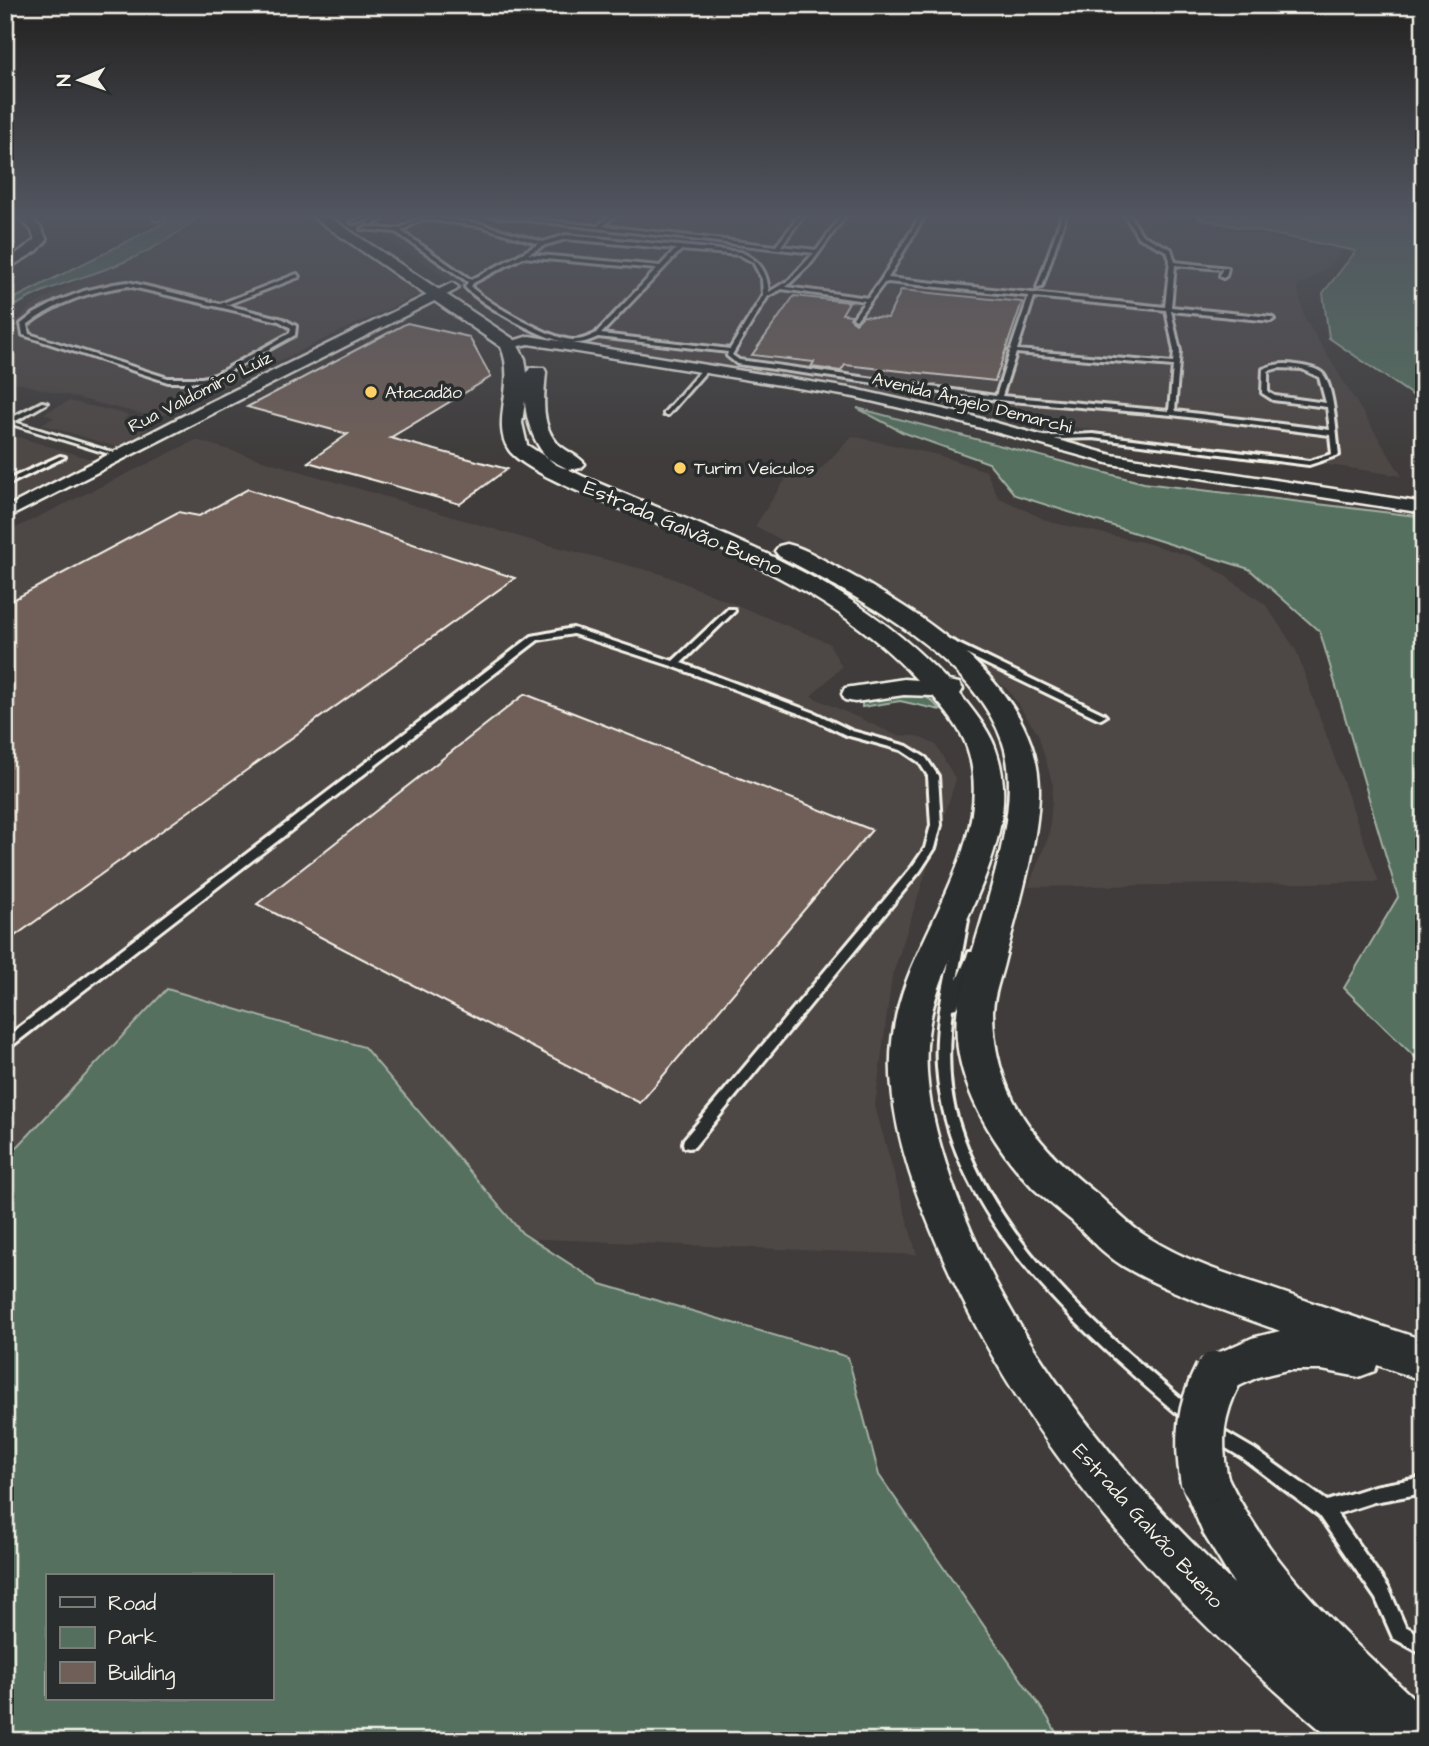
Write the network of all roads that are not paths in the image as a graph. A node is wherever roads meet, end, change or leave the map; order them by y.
1 (71, 296) edge
2 (180, 296) edge
3 (244, 296) edge
4 (430, 296) edge
5 (452, 296) edge
6 (481, 296) edge
7 (634, 296) edge
8 (765, 296) edge
9 (844, 296) edge
10 (872, 296) edge
11 (1031, 296) edge
12 (1047, 296) edge
13 (1168, 296) edge
14 (869, 300) junction
15 (219, 306) junction
16 (1167, 308) junction
17 (856, 318) dead end
18 (1271, 319) dead end
19 (597, 335) junction
20 (519, 342) junction
21 (732, 351) junction
22 (1012, 351) junction
23 (1177, 365) junction
24 (705, 369) junction
25 (998, 398) junction
26 (44, 403) dead end
27 (1330, 405) junction
28 (1172, 413) junction
29 (666, 414) dead end
30 (1334, 433) junction
31 (1033, 438) junction
32 (118, 455) junction
33 (62, 457) dead end
34 (5, 484) edge
35 (1424, 508) edge
36 (5, 514) edge
37 (731, 611) dead end
38 (916, 629) junction
39 (675, 664) junction
40 (937, 686) junction
41 (855, 694) dead end
42 (1101, 716) dead end
43 (993, 860) junction
44 (944, 1024) junction
45 (5, 1045) edge
46 (689, 1143) dead end
47 (1424, 1362) edge
48 (1424, 1376) edge
49 (1424, 1486) edge
50 (1325, 1510) junction
51 (1424, 1647) edge
52 (1376, 1741) edge
53 (1419, 1741) edge

1 - 15 lane
2 - 15 lane
3 - 15 lane
4 - 32 street, Rua Valdomiro Luíz
5 - 20 main road
6 - 19 lane
7 - 19 lane
8 - 21 lane
9 - 14 lane
10 - 14 lane
11 - 22 lane
12 - 16 lane
13 - 16 lane
14 - 17 lane
16 - 18 lane
16 - 23 lane
19 - 21 lane
20 - 24 street, Avenida Ângelo Demarchi
20 - 38 main road, Estrada Galvão Bueno
20 - 40 main road, Estrada Galvão Bueno
21 - 25 lane
22 - 23 lane
22 - 25 lane
23 - 28 lane
24 - 29 lane
24 - 31 street, Avenida Ângelo Demarchi
25 - 28 lane
26 - 32 lane
27 - 27 lane
27 - 30 lane
28 - 30 lane
30 - 31 lane
31 - 35 street, Avenida Ângelo Demarchi
32 - 36 street, Rua Valdomiro Luíz
33 - 34 lane
37 - 39 lane
38 - 42 lane
38 - 43 main road, Estrada Galvão Bueno
39 - 45 lane
39 - 46 lane
40 - 41 main road
40 - 43 main road, Estrada Galvão Bueno
43 - 44 lane
43 - 44 lane
43 - 47 main road, Estrada Galvão Bueno
43 - 52 main road, Estrada Galvão Bueno
44 - 50 lane
48 - 53 main road, bridge
49 - 50 lane
50 - 51 lane

